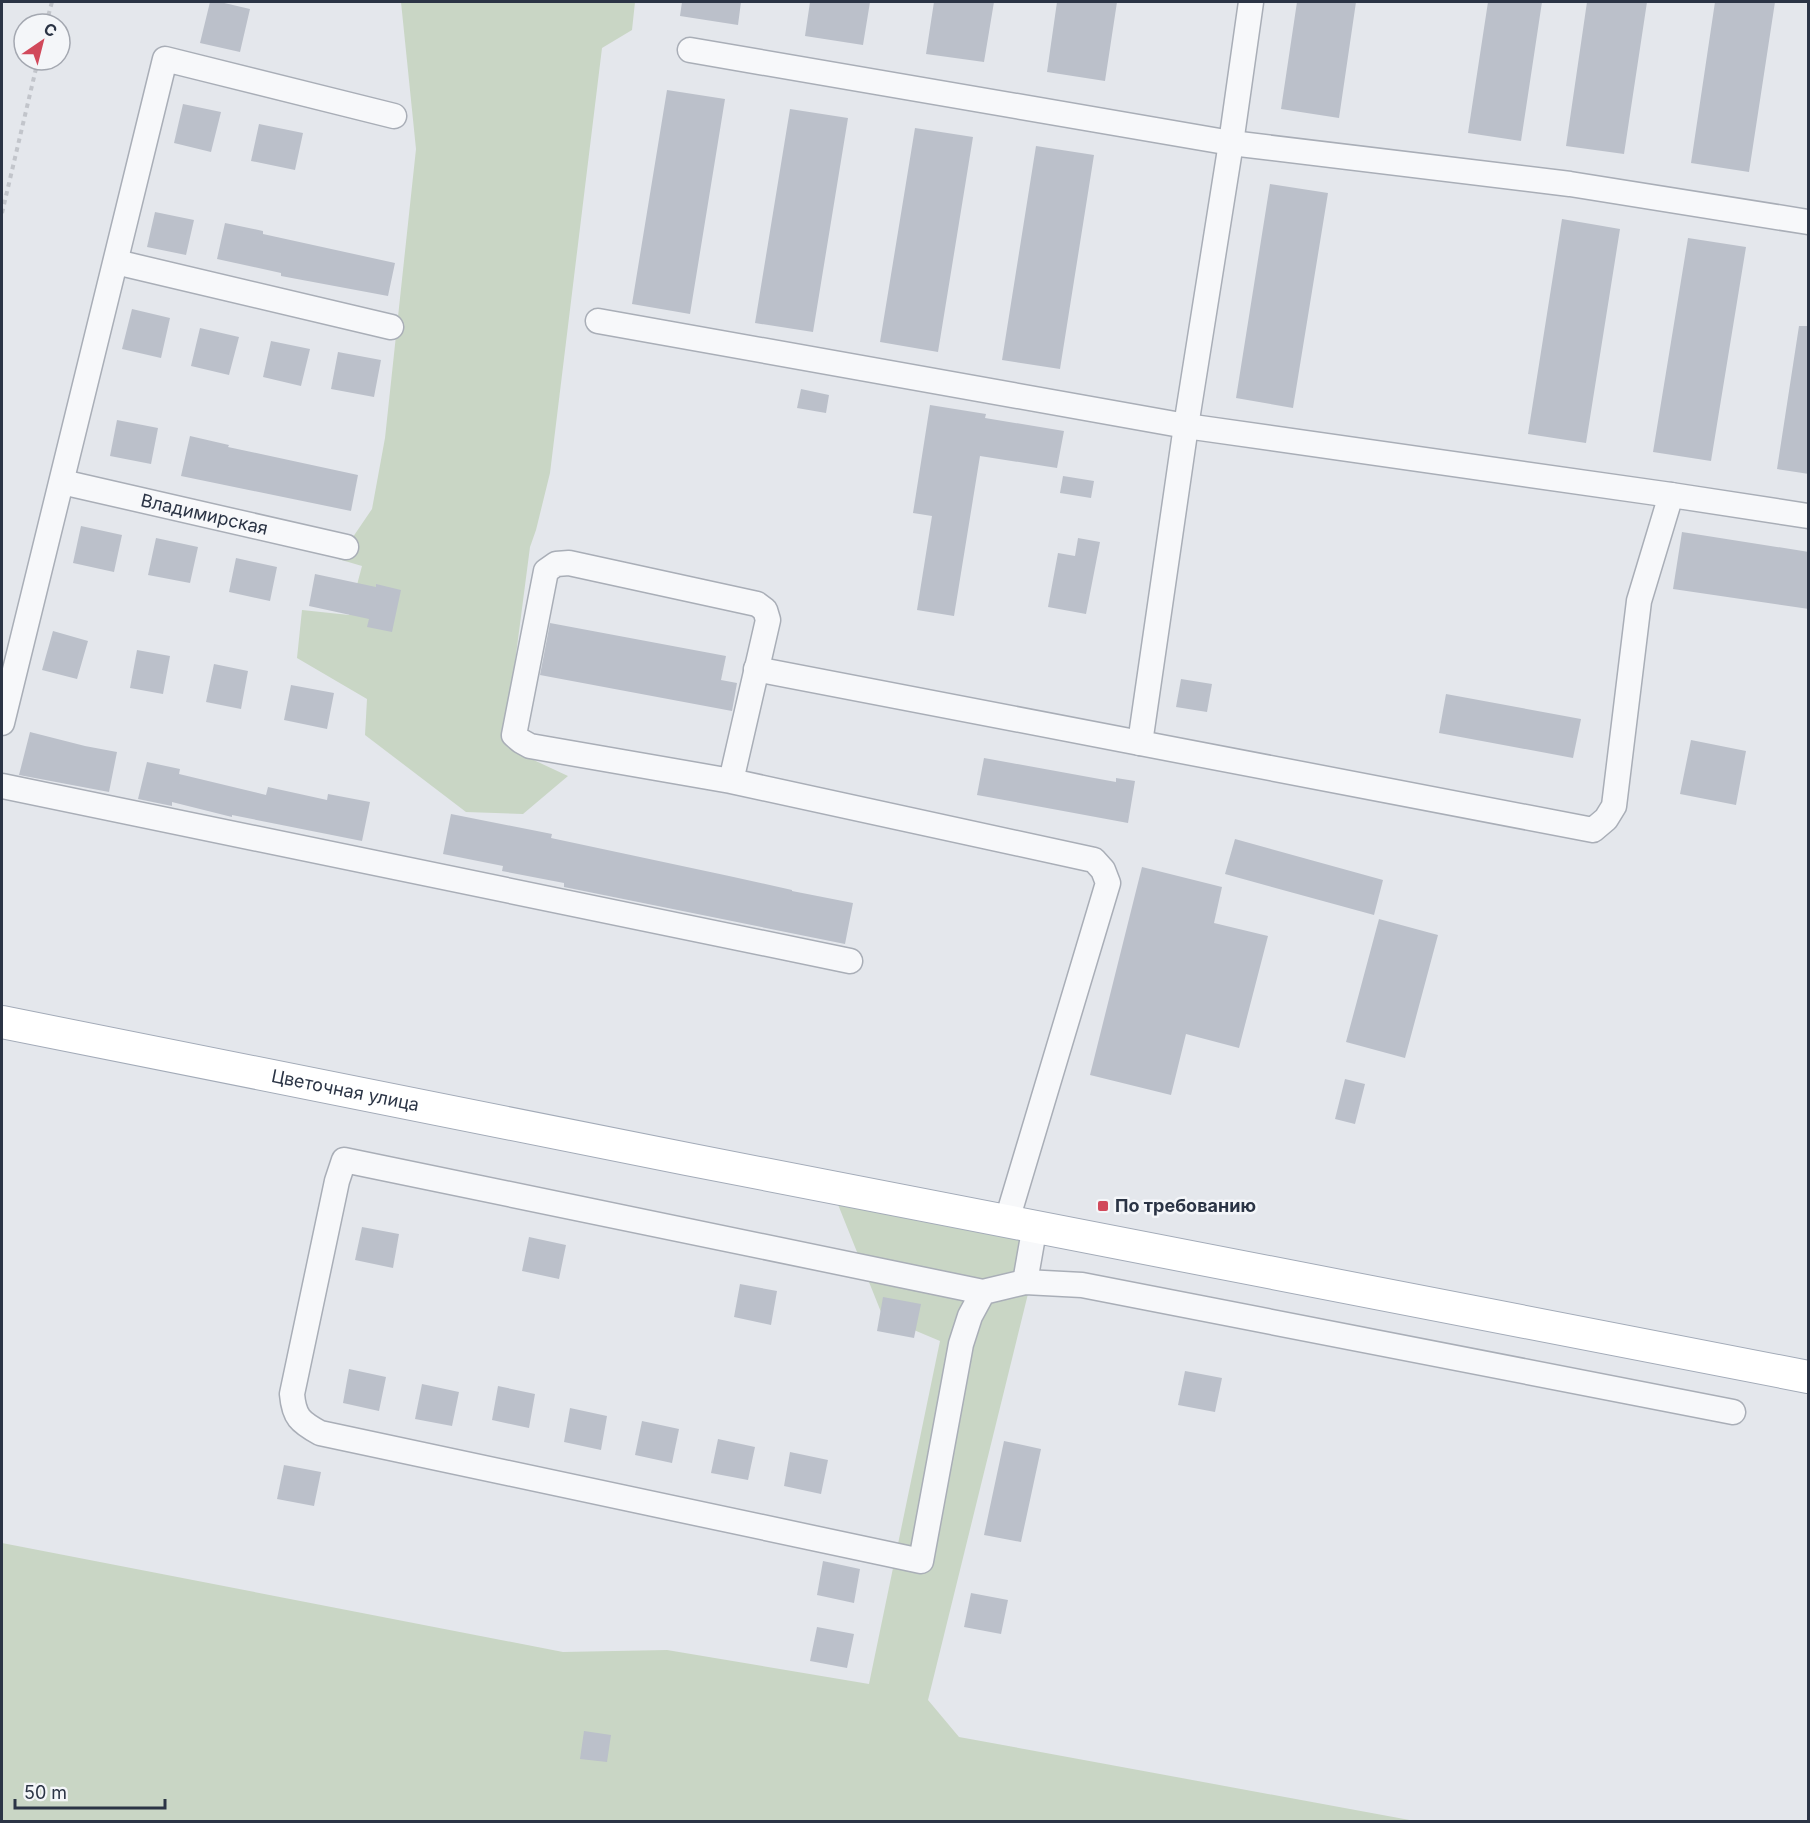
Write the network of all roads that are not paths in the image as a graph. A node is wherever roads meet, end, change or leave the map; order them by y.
1 (1251, 2) edge
2 (690, 50) dead end
3 (394, 116) dead end
4 (1231, 143) junction
5 (1809, 222) edge
6 (116, 262) junction
7 (598, 321) dead end
8 (391, 327) dead end
9 (1186, 426) junction
10 (62, 482) junction
11 (1671, 495) junction
12 (1809, 516) edge
13 (346, 547) dead end
14 (756, 669) junction
15 (2, 723) edge
16 (1140, 743) junction
17 (731, 781) junction
18 (2, 786) edge
19 (850, 961) dead end
20 (2, 1022) edge
21 (1021, 1223) junction
22 (1025, 1282) junction
23 (983, 1292) junction
24 (1809, 1377) edge
25 (1733, 1412) dead end

1 - 4 street
2 - 4 street
3 - 6 street
4 - 5 street
4 - 9 street
6 - 8 street
6 - 10 street
7 - 9 street
9 - 11 street
9 - 16 street
10 - 13 street, Владимирская
10 - 15 street
11 - 12 street
11 - 16 street
14 - 16 street
14 - 17 street
14 - 17 street
17 - 21 street
18 - 19 street
20 - 21 main road, Цветочная улица
21 - 22 street
21 - 24 main road, Цветочная улица
22 - 23 street
22 - 25 street
23 - 23 street

